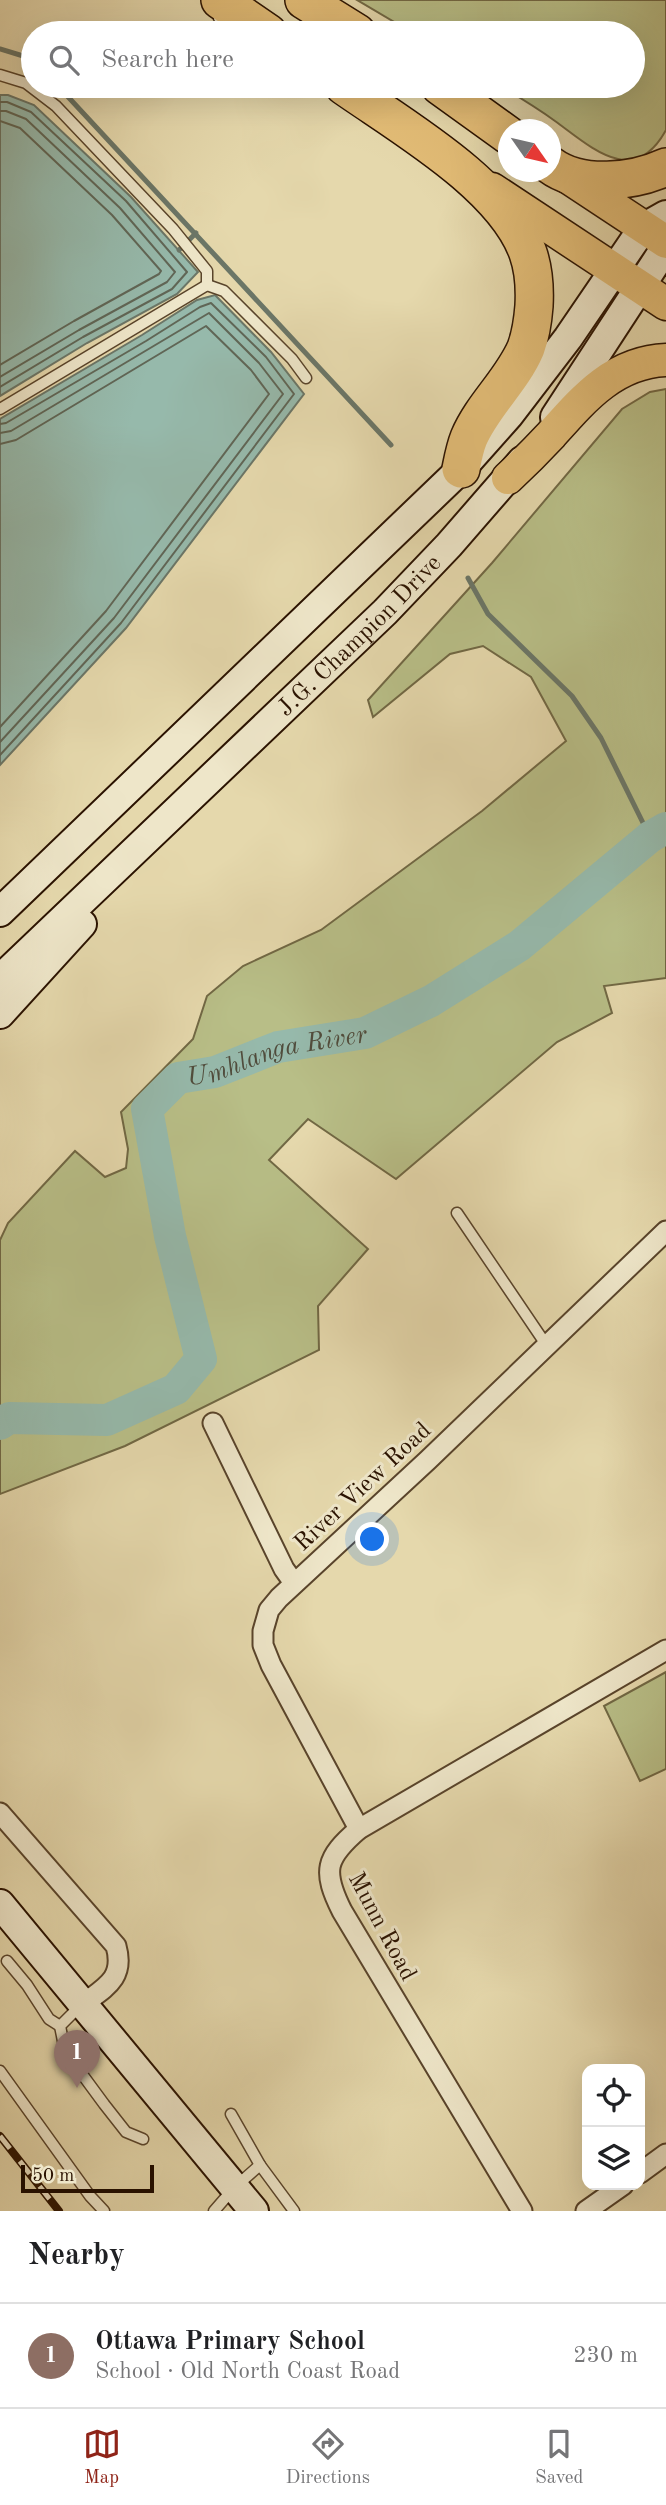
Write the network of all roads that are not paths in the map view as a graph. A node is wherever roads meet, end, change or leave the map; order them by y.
1 (208, 0) edge
2 (219, 0) edge
3 (304, 0) edge
4 (223, 21) edge
5 (250, 21) edge
6 (338, 21) edge
7 (0, 75) edge
8 (21, 81) edge
9 (46, 98) edge
10 (361, 98) edge
11 (457, 98) edge
12 (498, 127) edge
13 (666, 167) edge
14 (462, 169) junction
15 (561, 171) edge
16 (561, 173) edge
17 (660, 233) edge
18 (628, 278) junction
19 (207, 285) junction
20 (666, 304) edge
21 (666, 360) edge
22 (306, 378) dead end
23 (0, 409) edge
24 (461, 469) junction
25 (509, 478) junction
26 (137, 848) junction
27 (4, 906) edge
28 (0, 979) edge
29 (0, 1014) edge
30 (457, 1213) dead end
31 (666, 1231) edge
32 (547, 1346) junction
33 (213, 1423) dead end
34 (294, 1583) junction
35 (666, 1650) edge
36 (0, 1813) edge
37 (359, 1829) junction
38 (0, 1904) edge
39 (7, 1961) dead end
40 (83, 2004) junction
41 (60, 2026) junction
42 (0, 2071) edge
43 (231, 2114) dead end
44 (143, 2139) dead end
45 (666, 2154) edge
46 (260, 2165) junction
47 (645, 2169) edge
48 (234, 2188) junction
49 (616, 2190) edge
50 (104, 2211) edge
51 (214, 2211) edge
52 (254, 2211) edge
53 (294, 2211) edge
54 (522, 2211) edge
55 (586, 2211) edge

1 - 4 lane
2 - 5 highway
3 - 6 highway
7 - 8 lane
9 - 19 lane
10 - 14 highway
11 - 12 highway
13 - 15 highway
14 - 18 main road
14 - 24 highway
16 - 17 main road
17 - 18 street, J.G. Champion Drive
18 - 20 main road
18 - 24 street, J.G. Champion Drive
18 - 25 street, J.G. Champion Drive
19 - 22 lane
19 - 23 lane
21 - 25 main road
24 - 27 street, J.G. Champion Drive
25 - 26 street, J.G. Champion Drive
26 - 28 street, J.G. Champion Drive
26 - 29 street
30 - 32 lane
31 - 32 street, River View Road
32 - 34 street, River View Road
33 - 34 street
34 - 37 street, River View Road
35 - 37 street, Munn Road
36 - 40 street
37 - 54 street, Munn Road
38 - 40 street
39 - 41 lane
40 - 41 lane
40 - 48 street
41 - 44 lane
42 - 50 lane
43 - 46 lane
45 - 47 street
46 - 48 lane
46 - 53 lane
48 - 51 lane
48 - 52 street
49 - 55 street

